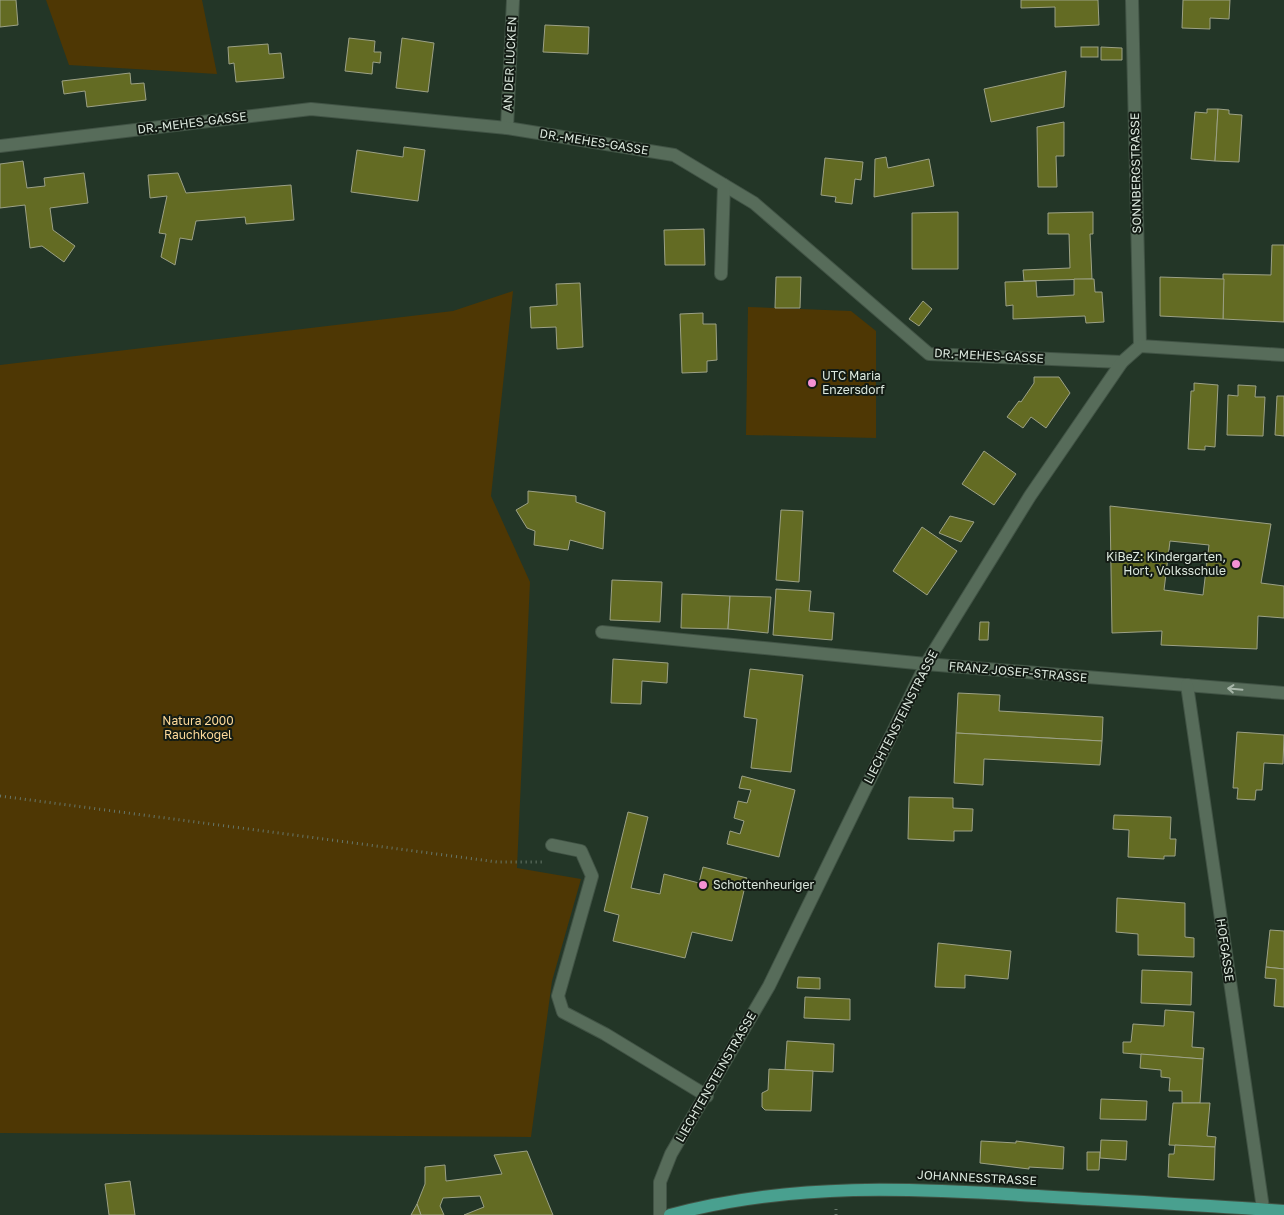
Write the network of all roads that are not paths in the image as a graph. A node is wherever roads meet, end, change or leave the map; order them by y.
1 (513, 0) edge
2 (1132, 0) edge
3 (507, 128) junction
4 (0, 146) edge
5 (724, 185) junction
6 (721, 274) dead end
7 (1140, 346) junction
8 (1284, 355) edge
9 (1122, 362) junction
10 (602, 632) dead end
11 (926, 664) junction
12 (1187, 685) junction
13 (1284, 693) edge
14 (552, 845) road end
15 (706, 1096) junction
16 (1284, 1211) edge
17 (1263, 1212) edge
18 (660, 1215) edge
19 (670, 1215) edge

1 - 3 street, AN DER LUCKEN
2 - 7 street, SONNBERGSTRASSE
3 - 4 street, DR.-MEHES-GASSE
3 - 5 street, DR.-MEHES-GASSE
5 - 6 street
5 - 9 street, DR.-MEHES-GASSE
7 - 8 street
7 - 9 street, LIECHTENSTEINSTRASSE
9 - 11 street, LIECHTENSTEINSTRASSE
10 - 11 street, FRANZ JOSEF-STRASSE
11 - 12 street, FRANZ JOSEF-STRASSE
11 - 15 street, LIECHTENSTEINSTRASSE
13 -> 12 street, FRANZ JOSEF-STRASSE
12 - 17 street, HOFGASSE
14 - 15 street
15 - 18 street, LIECHTENSTEINSTRASSE
16 - 17 main road, JOHANNESSTRASSE
17 - 19 main road, JOHANNESSTRASSE

